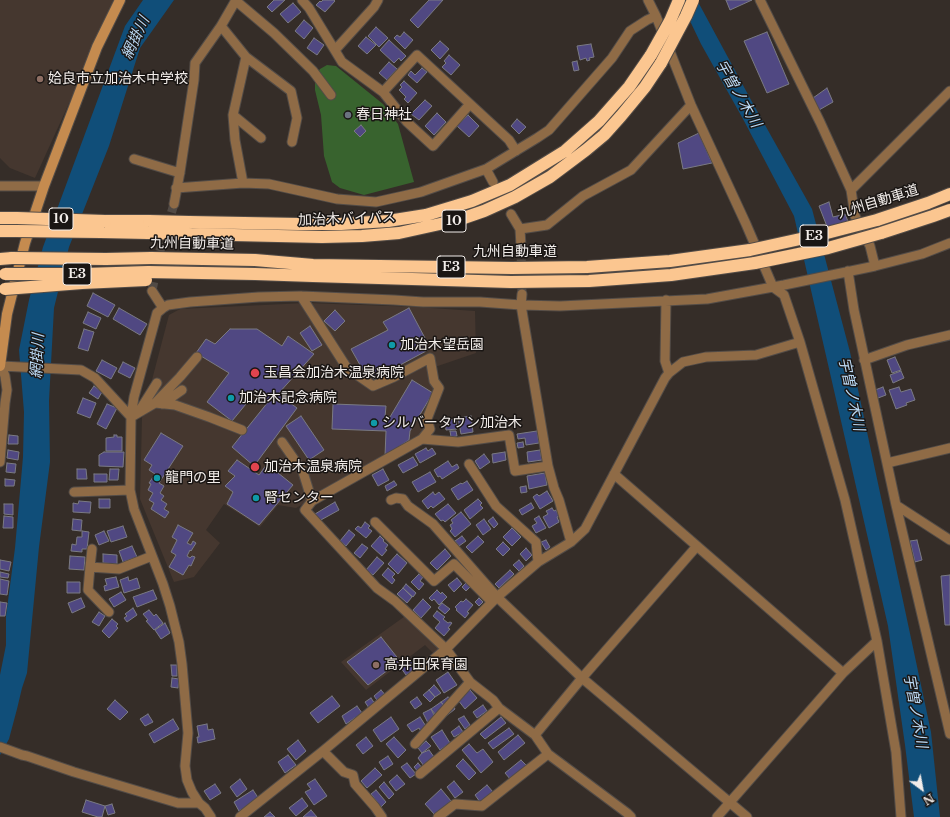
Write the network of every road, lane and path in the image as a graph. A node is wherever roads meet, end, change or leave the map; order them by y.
1 (120, 0) edge
2 (236, 0) edge
3 (302, 0) edge
4 (378, 0) edge
5 (648, 0) edge
6 (679, 0) edge
7 (693, 0) edge
8 (763, 1) edge
9 (656, 16) junction
10 (221, 26) junction
11 (335, 50) junction
12 (246, 57) junction
13 (950, 91) edge
14 (383, 92) junction
15 (331, 95) dead end
16 (470, 104) junction
17 (691, 105) junction
18 (233, 115) junction
19 (261, 138) dead end
20 (292, 142) dead end
21 (516, 151) junction
22 (134, 159) dead end
23 (486, 169) junction
24 (180, 173) junction
25 (493, 182) dead end
26 (243, 183) junction
27 (0, 186) edge
28 (44, 186) junction
29 (176, 188) junction
30 (851, 190) junction
31 (950, 194) edge
32 (174, 204) tunnel mouth
33 (950, 210) edge
34 (511, 214) dead end
35 (0, 218) edge
36 (148, 227) junction
37 (520, 229) junction
38 (0, 231) edge
39 (950, 242) edge
40 (521, 246) tunnel mouth
41 (4, 258) edge
42 (875, 266) junction
43 (846, 272) junction
44 (2, 274) edge
45 (147, 276) junction
46 (772, 287) junction
47 (2, 290) edge
48 (152, 291) tunnel mouth
49 (522, 294) tunnel mouth
50 (301, 296) junction
51 (666, 300) junction
52 (521, 305) junction
53 (163, 308) junction
54 (950, 336) edge
55 (800, 342) junction
56 (197, 357) dead end
57 (864, 360) junction
58 (0, 366) edge
59 (669, 373) junction
60 (157, 383) dead end
61 (182, 390) dead end
62 (158, 403) junction
63 (135, 415) junction
64 (242, 430) dead end
65 (422, 439) junction
66 (282, 442) dead end
67 (950, 448) edge
68 (0, 462) edge
69 (887, 463) junction
70 (470, 464) dead end
71 (548, 466) junction
72 (614, 474) junction
73 (130, 490) junction
74 (74, 492) dead end
75 (392, 500) dead end
76 (312, 501) junction
77 (896, 505) junction
78 (375, 522) dead end
79 (950, 540) edge
80 (571, 542) junction
81 (697, 546) junction
82 (92, 549) dead end
83 (152, 556) junction
84 (538, 562) junction
85 (90, 567) junction
86 (494, 600) junction
87 (109, 612) dead end
88 (877, 641) junction
89 (446, 649) junction
90 (843, 673) junction
91 (582, 678) junction
92 (470, 682) junction
93 (499, 708) junction
94 (950, 734) edge
95 (535, 735) junction
96 (415, 744) dead end
97 (0, 747) edge
98 (323, 751) junction
99 (548, 754) junction
100 (420, 774) dead end
101 (730, 802) junction
102 (199, 804) junction
103 (211, 817) edge
104 (240, 817) edge
105 (382, 817) edge
106 (438, 817) edge
107 (631, 817) edge
108 (717, 817) edge
109 (747, 817) edge
110 (901, 817) edge

1 - 28 street
2 - 10 street
2 - 15 street
3 - 11 street
4 - 11 street
5 - 9 street
6 - 36 highway, 加治木バイパス / 10, bridge
7 - 36 highway, 加治木バイパス / 10, bridge
8 - 30 street
9 - 17 street
9 - 21 street
10 - 12 street
10 - 24 street
11 - 14 street
12 - 18 street
12 - 20 street
13 - 30 street
14 - 16 street
14 - 16 street
16 - 21 street
17 - 37 street
17 - 46 street
18 - 19 street
18 - 26 street
21 - 23 street
22 - 24 street
23 - 25 street
23 - 26 street
24 - 29 street
26 - 29 street
27 - 28 street
28 - 58 street
29 - 32 street
30 - 42 street
31 - 41 highway, 九州自動車道 / E3, bridge
33 - 45 highway, 九州自動車道 / E3, bridge
34 - 37 street
35 - 36 highway, 加治木バイパス / 10, bridge
36 - 38 highway, 加治木バイパス / 10, bridge
37 - 40 street
39 - 42 street
42 - 43 street
43 - 46 street
43 - 57 street
44 - 45 highway, 九州自動車道 / E3, bridge
45 - 47 highway, bridge
46 - 51 street
46 - 55 street
48 - 53 street
49 - 52 street
50 - 52 street
50 - 53 street
50 - 65 street
51 - 52 street
51 - 59 street
52 - 71 street
53 - 63 street
54 - 57 street
55 - 59 street
55 - 88 street
56 - 62 street
57 - 69 street
58 - 63 street
58 - 68 street
59 - 72 street
60 - 63 street
61 - 62 street
62 - 63 street
62 - 64 street
63 - 73 street
65 - 71 street
65 - 76 street
66 - 76 street
67 - 69 street
69 - 77 street
70 - 84 street
71 - 80 street
72 - 80 street
72 - 81 street
73 - 74 street
73 - 83 street
75 - 86 street
76 - 89 street
77 - 79 street
77 - 94 street
78 - 86 street
80 - 84 street
81 - 90 street
81 - 91 street
82 - 85 street
83 - 85 street
83 - 102 street
84 - 86 street
85 - 87 street
86 - 89 street
86 - 91 street
88 - 90 street
88 - 110 street
89 - 92 street
89 - 98 street
90 - 101 street
91 - 95 street
91 - 101 street
92 - 93 street
92 - 96 street
93 - 95 street
93 - 100 street
95 - 99 street
97 - 102 street
98 - 104 street
98 - 105 street
99 - 106 street
99 - 107 street
101 - 108 street
101 - 109 street
102 - 103 street

